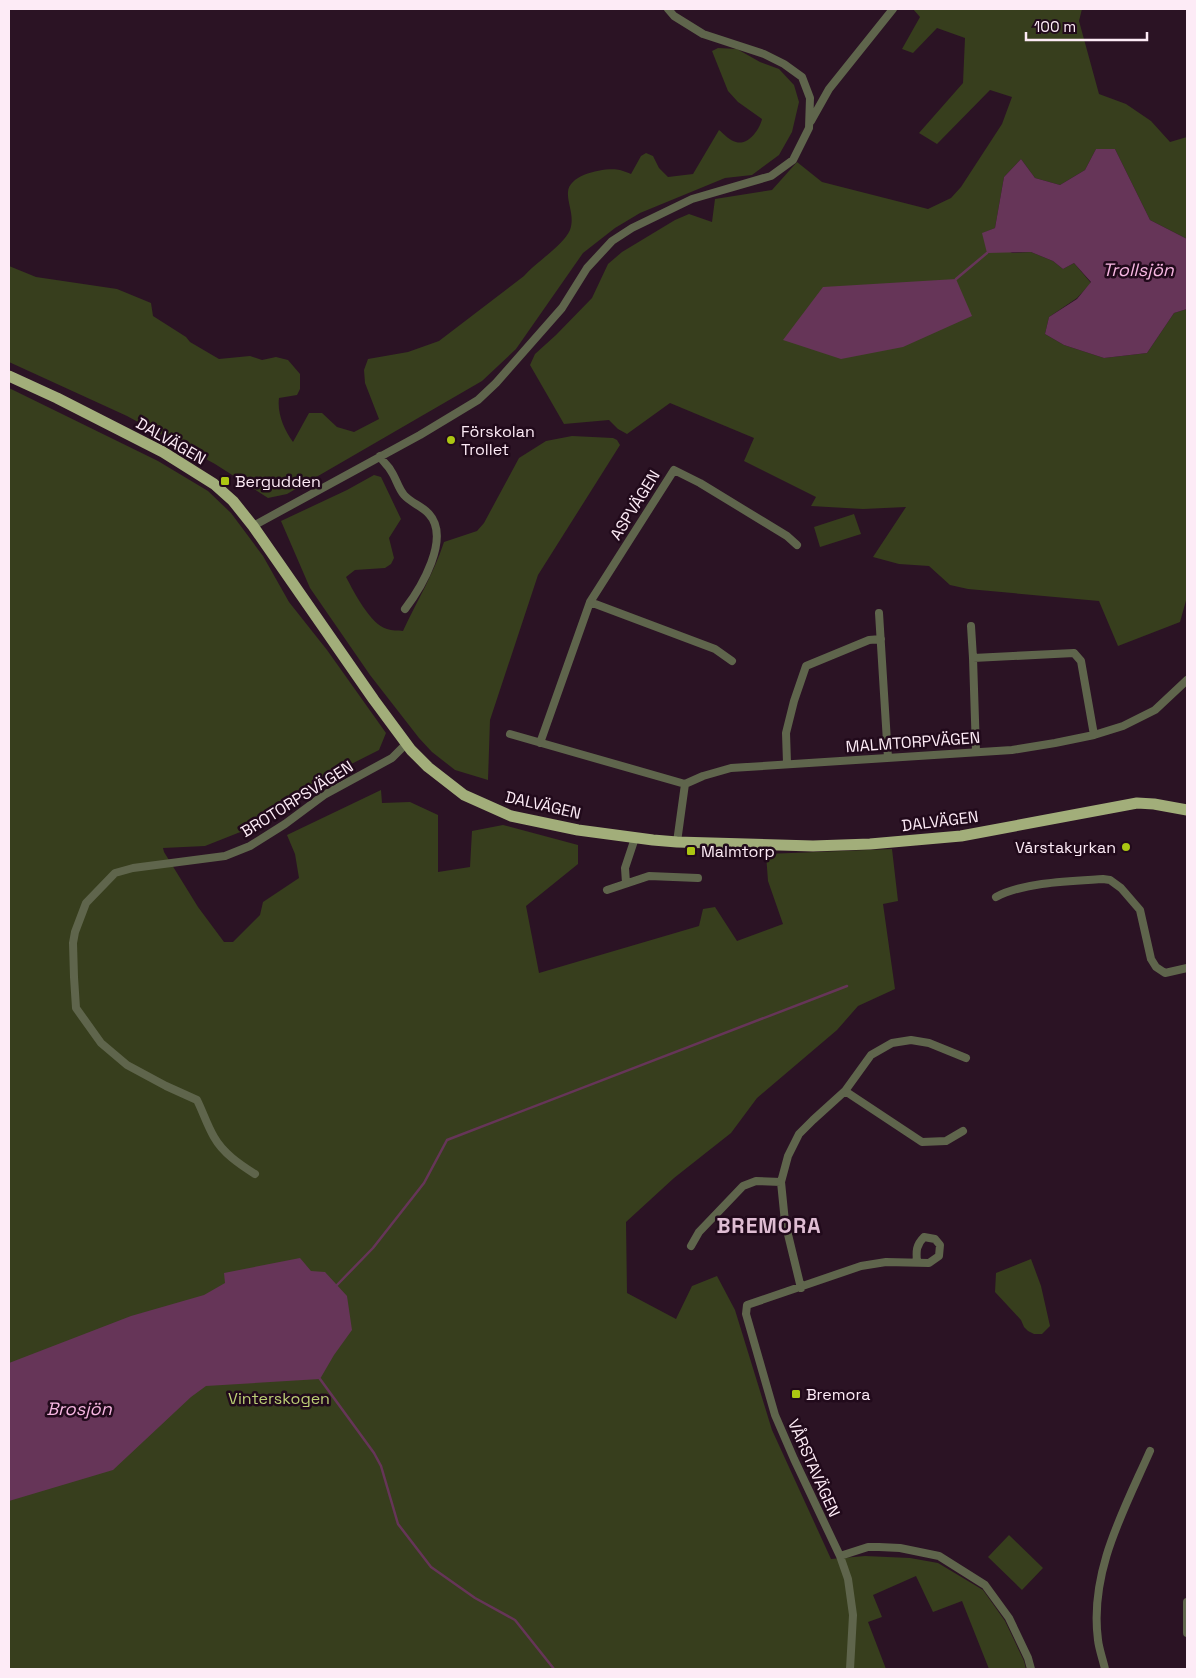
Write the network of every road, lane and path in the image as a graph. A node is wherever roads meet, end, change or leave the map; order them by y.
1 (668, 9) edge
2 (892, 9) edge
3 (809, 128) junction
4 (9, 376) edge
5 (380, 456) junction
6 (253, 526) junction
7 (798, 545) dead end
8 (590, 602) junction
9 (405, 609) dead end
10 (879, 613) dead end
11 (971, 626) dead end
12 (881, 639) junction
13 (973, 658) junction
14 (732, 661) dead end
15 (1187, 680) edge
16 (510, 734) dead end
17 (1094, 735) junction
18 (407, 743) junction
19 (540, 743) junction
20 (976, 751) junction
21 (888, 758) junction
22 (787, 763) junction
23 (685, 784) junction
24 (1187, 810) edge
25 (635, 838) junction
26 (677, 842) junction
27 (698, 878) dead end
28 (626, 883) junction
29 (607, 890) dead end
30 (996, 897) dead end
31 (1187, 968) edge
32 (966, 1058) dead end
33 (845, 1091) junction
34 (963, 1131) dead end
35 (255, 1174) dead end
36 (781, 1182) junction
37 (690, 1246) dead end
38 (917, 1262) dead end
39 (801, 1288) junction
40 (1150, 1451) dead end
41 (840, 1556) junction
42 (1187, 1602) edge
43 (1187, 1633) edge
44 (850, 1669) edge
45 (1031, 1669) edge
46 (1105, 1669) edge

1 - 3 street
2 - 3 street
3 - 5 street
4 - 6 main road, DALVÄGEN
5 - 6 street
5 - 9 street
6 - 18 main road, DALVÄGEN
7 - 8 street, ASPVÄGEN
8 - 14 street
8 - 19 street, ASPVÄGEN
10 - 12 street
11 - 13 street
12 - 21 street
12 - 22 street
13 - 17 street
13 - 20 street
15 - 17 street, MALMTORPVÄGEN
16 - 19 street
17 - 20 street, MALMTORPVÄGEN
18 - 25 main road, DALVÄGEN
18 - 35 street, BROTORPSVÄGEN
19 - 23 street
20 - 21 street, MALMTORPVÄGEN
21 - 22 street, MALMTORPVÄGEN
22 - 23 street, MALMTORPVÄGEN
23 - 26 street
24 - 26 main road, DALVÄGEN
25 - 26 main road, DALVÄGEN
25 - 28 street
27 - 28 street
28 - 29 street
30 - 31 street
32 - 33 street
33 - 34 street
33 - 36 street
36 - 37 street
36 - 39 street
38 - 39 street, VÅRSTAVÄGEN
39 - 41 street, VÅRSTAVÄGEN
40 - 46 street
41 - 44 street, VÅRSTAVÄGEN
41 - 45 street
42 - 43 street

